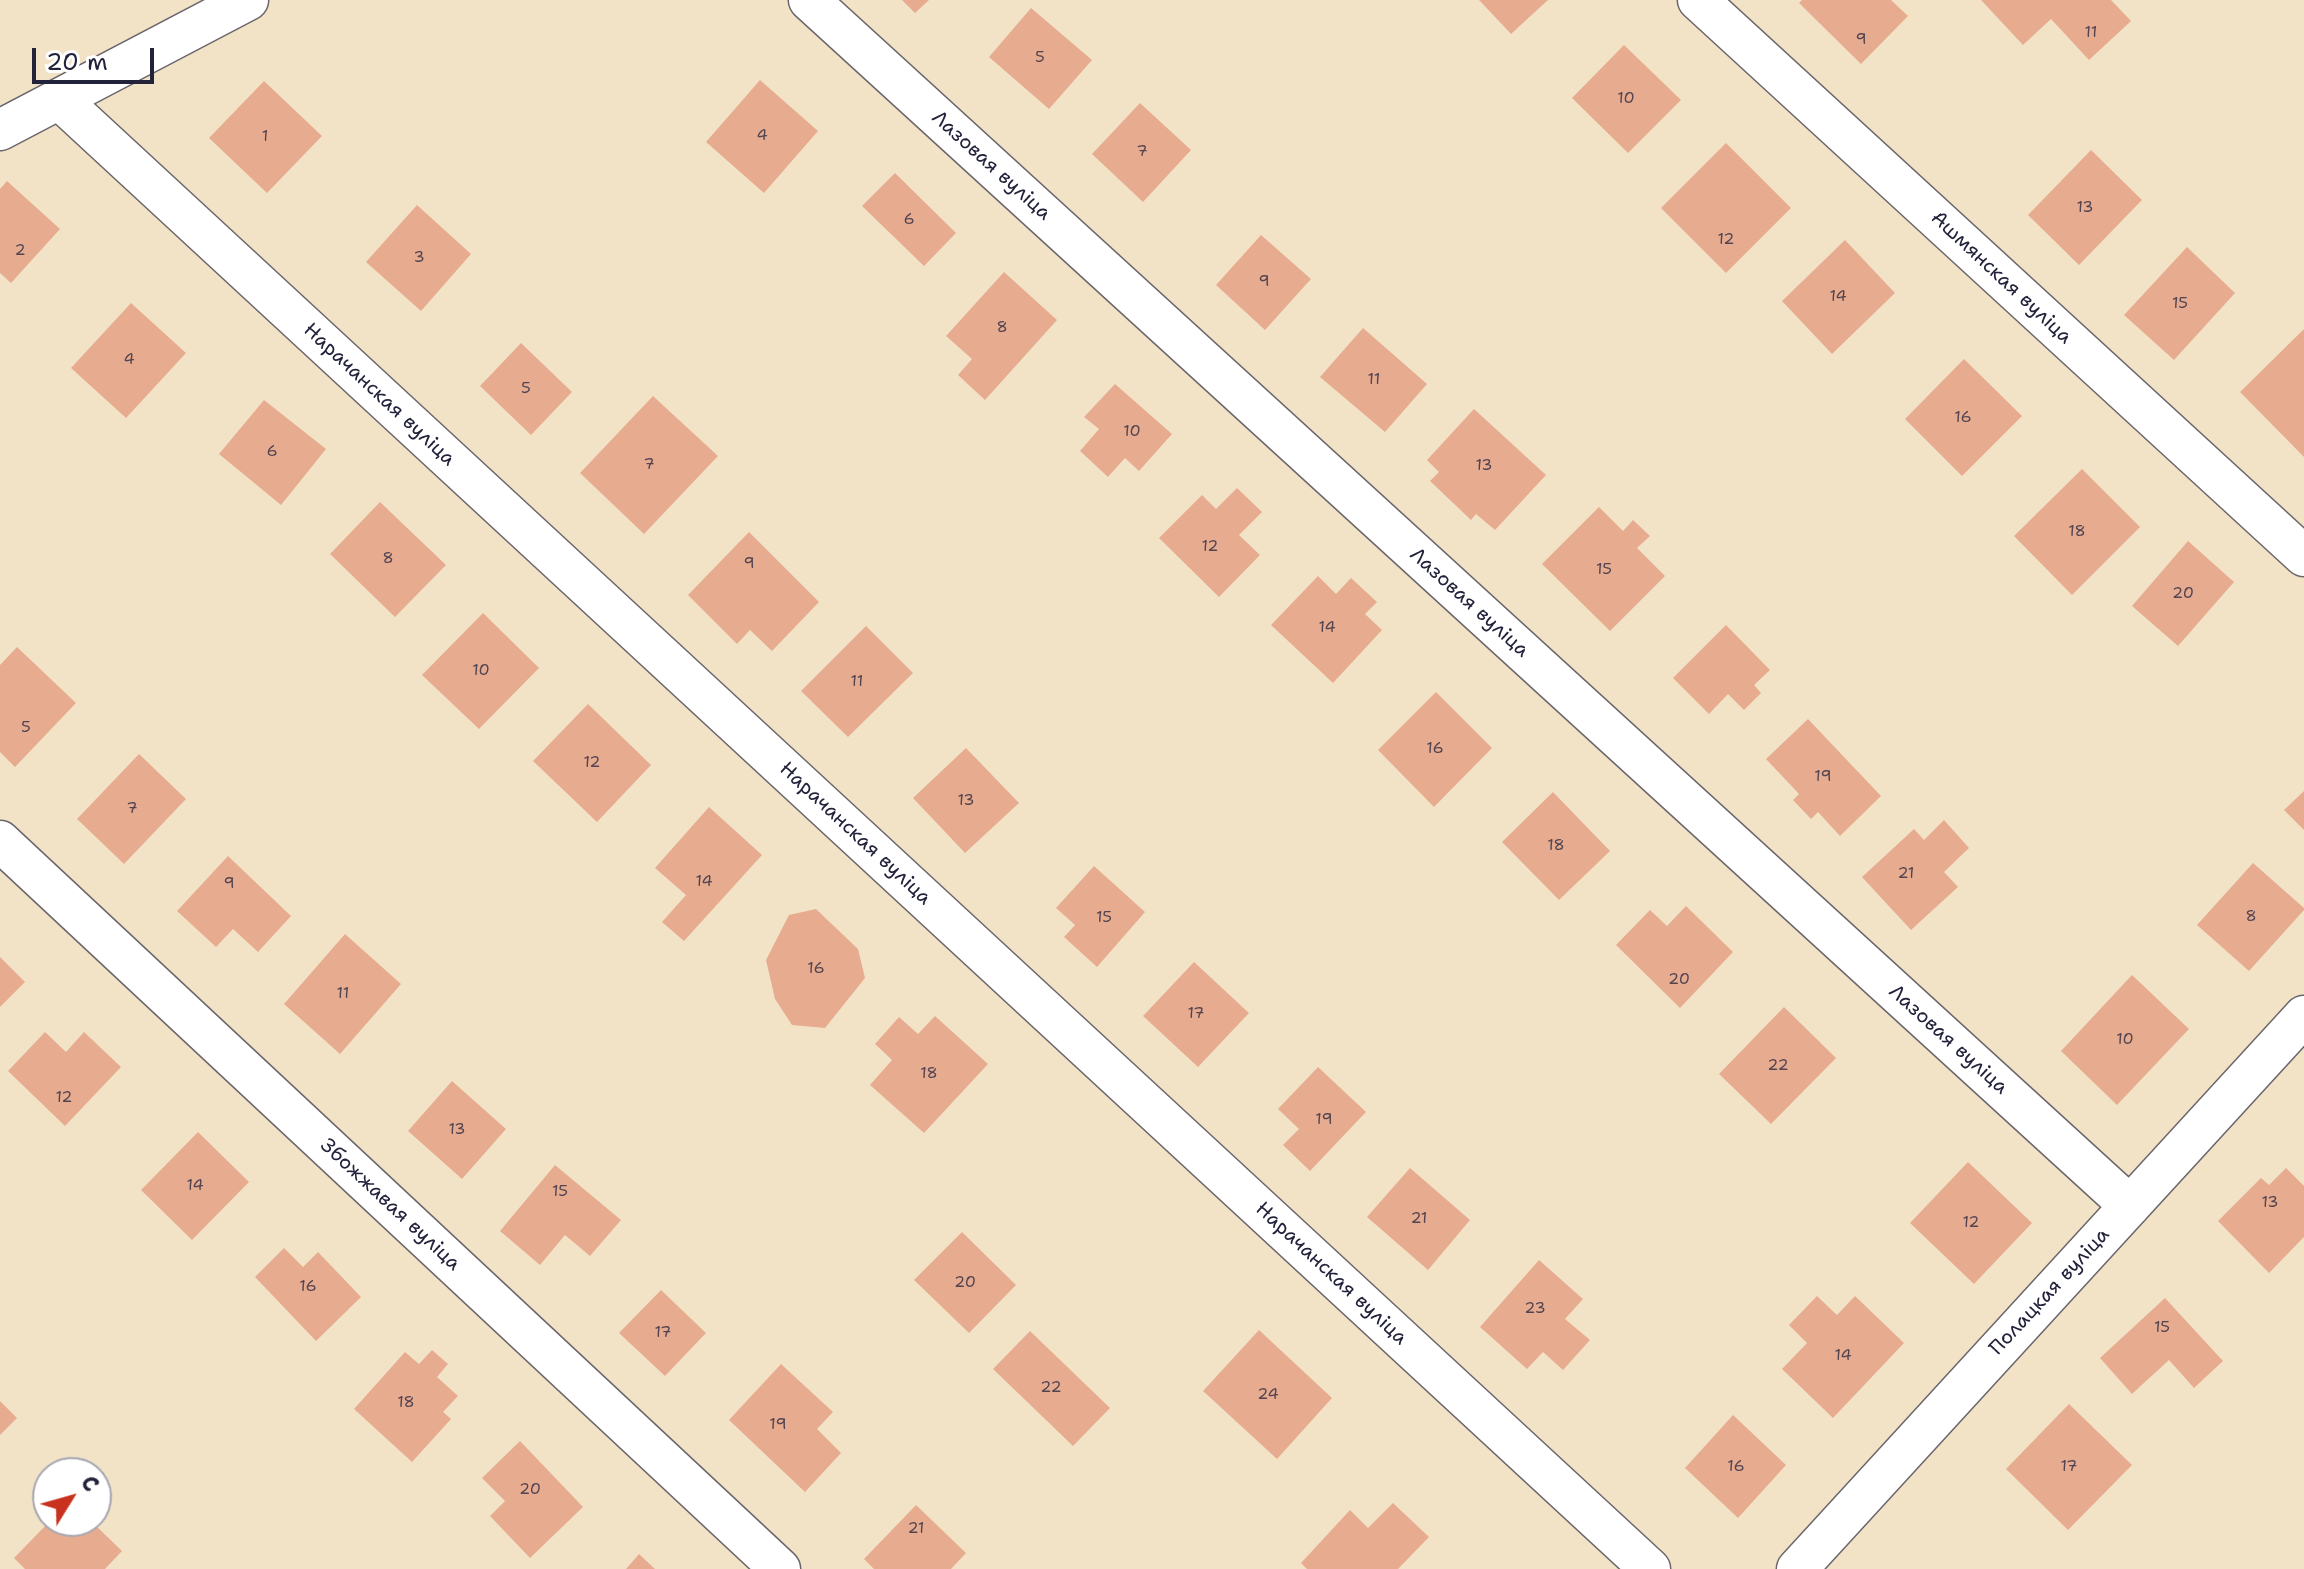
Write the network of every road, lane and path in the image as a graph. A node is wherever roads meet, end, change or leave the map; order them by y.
1 (248, 0) edge
2 (809, 0) edge
3 (1698, 0) edge
4 (59, 99) junction
5 (0, 130) edge
6 (2304, 556) edge
7 (0, 841) edge
8 (2304, 1016) edge
9 (2130, 1206) junction
10 (780, 1569) edge
11 (1650, 1569) edge
12 (1797, 1569) edge

1 - 4 street
2 - 9 street, Лазовая вуліца
3 - 6 street, Ашмянская вуліца
4 - 5 street
4 - 11 street, Нарачанская вуліца
7 - 10 street, Збожжавая вуліца
8 - 9 street, Полацкая вуліца
9 - 12 street, Полацкая вуліца

